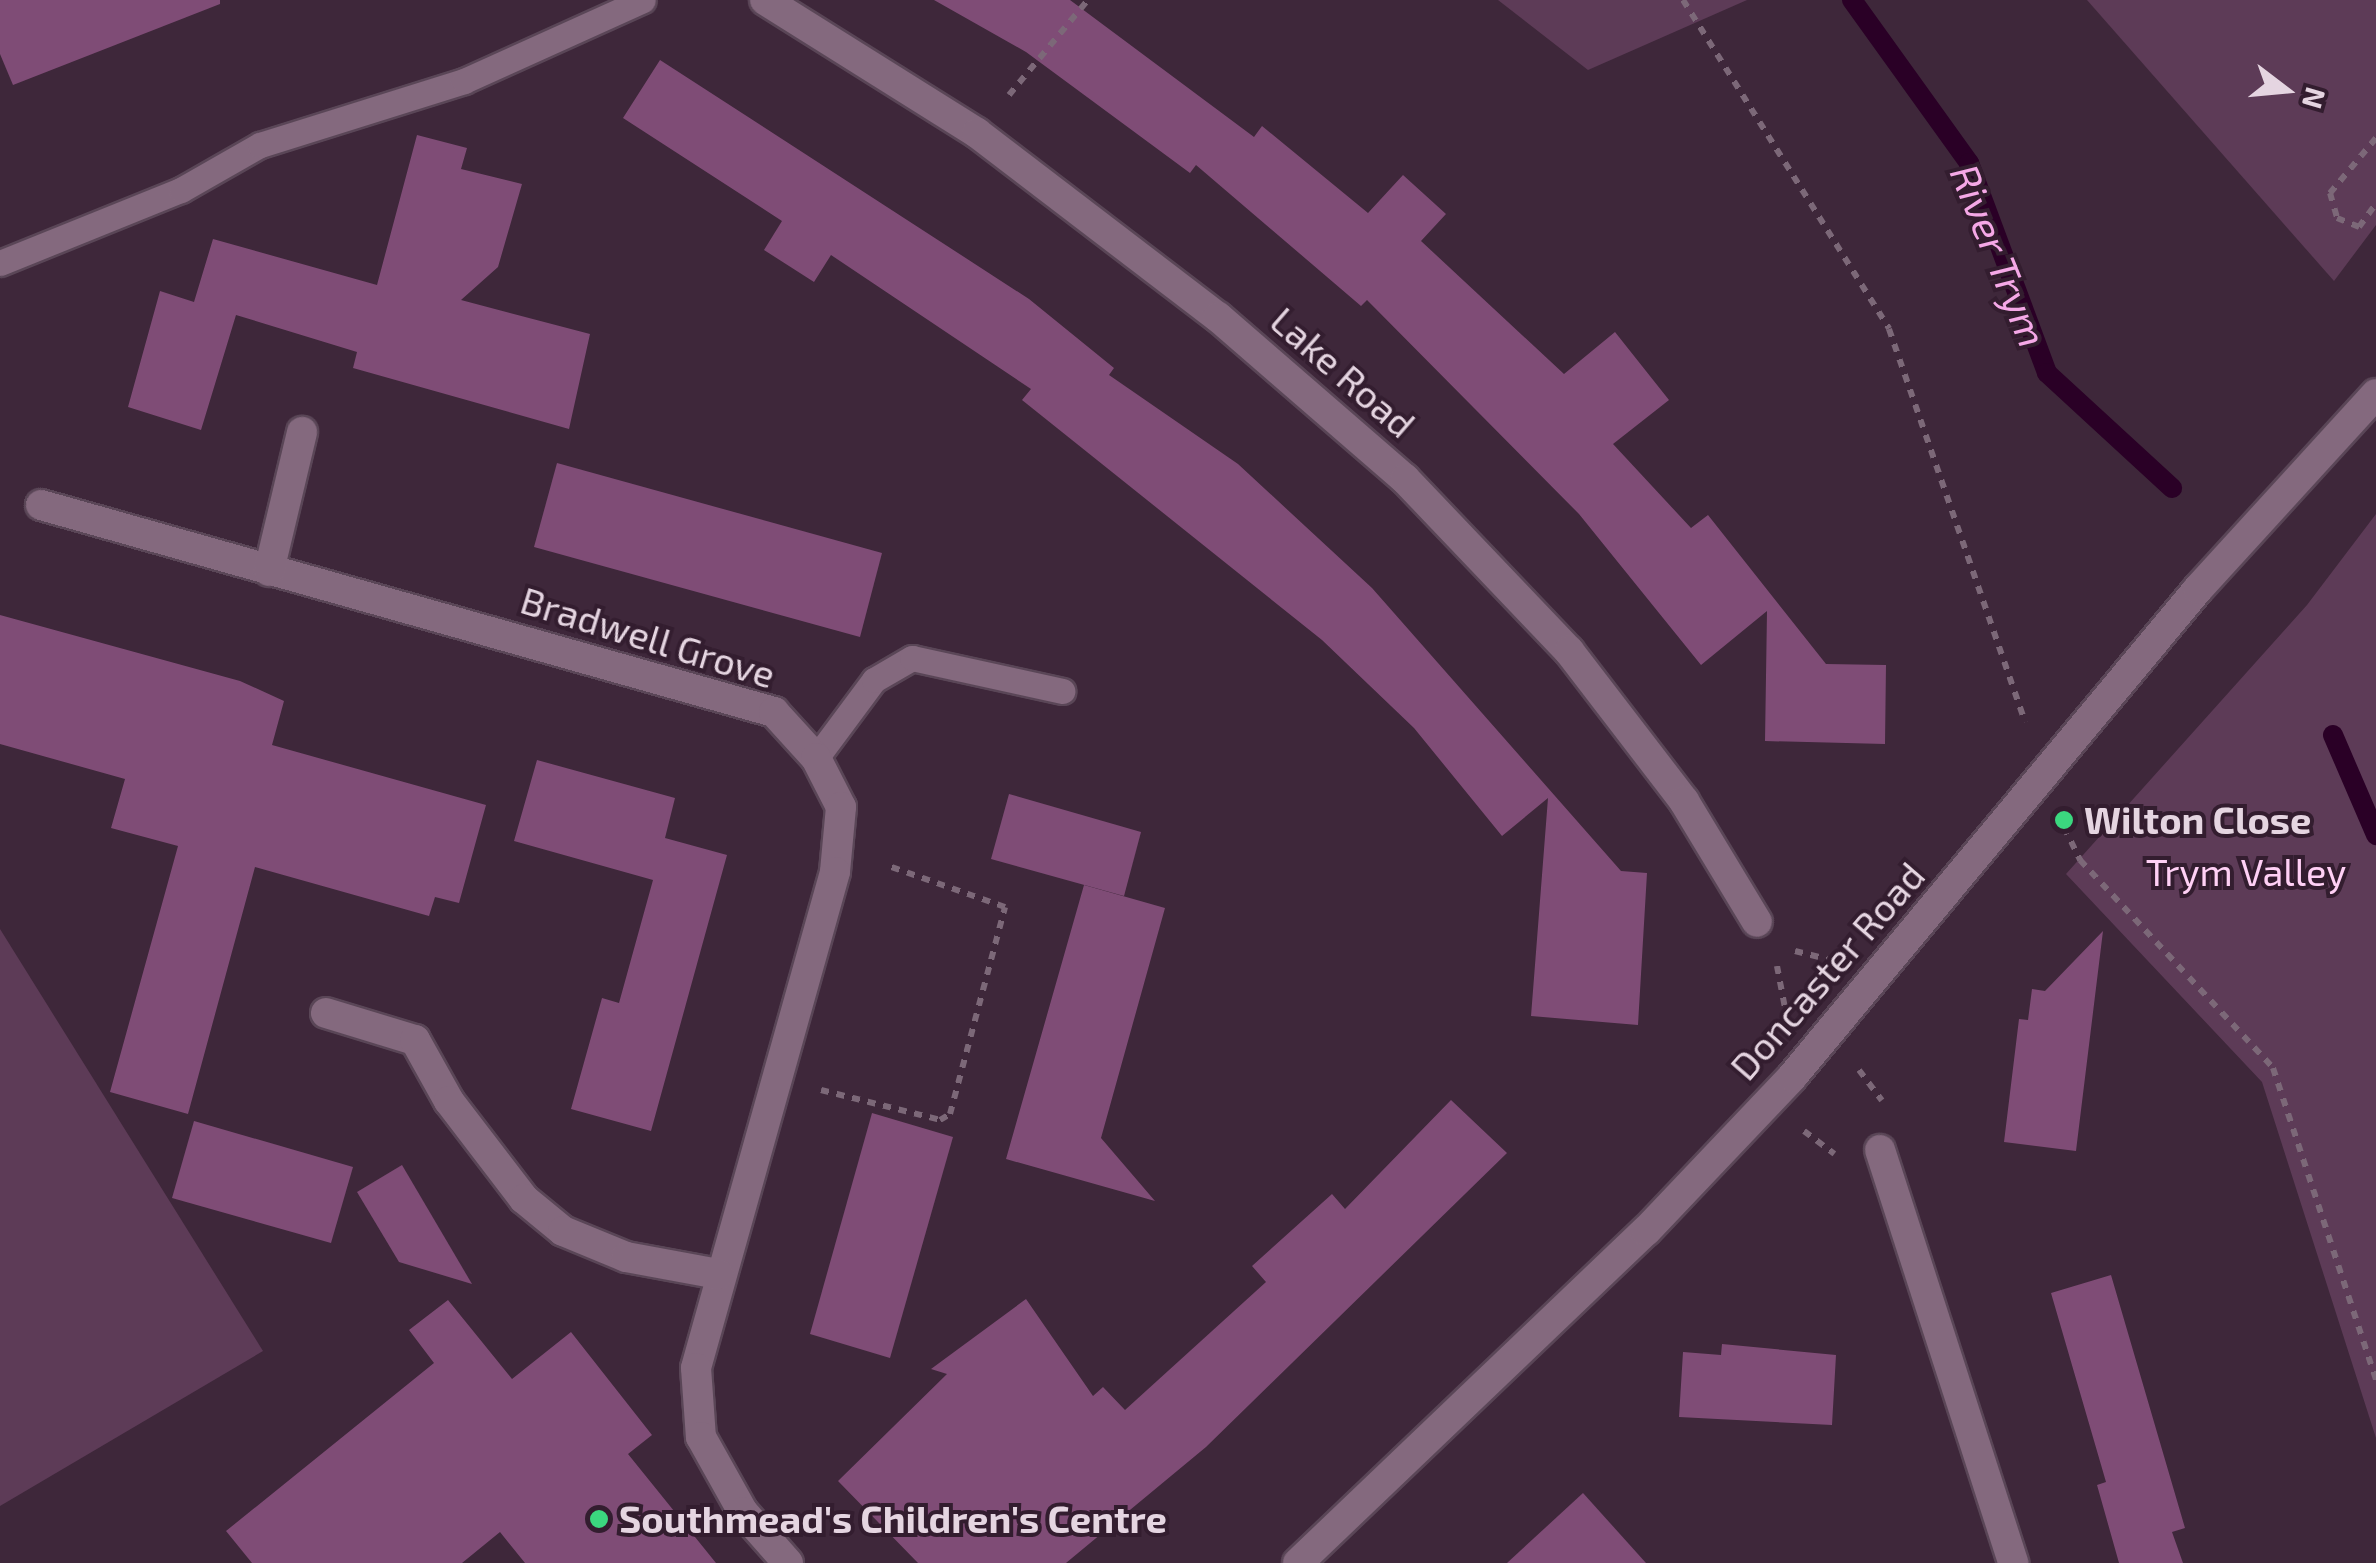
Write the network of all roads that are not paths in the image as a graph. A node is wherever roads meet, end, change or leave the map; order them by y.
1 (643, 0) edge
2 (764, 0) edge
3 (0, 263) edge
4 (2376, 394) edge
5 (302, 432) dead end
6 (41, 505) dead end
7 (268, 571) junction
8 (1062, 691) dead end
9 (816, 758) junction
10 (1757, 922) dead end
11 (326, 1013) dead end
12 (1880, 1150) dead end
13 (718, 1274) junction
14 (788, 1563) edge
15 (1298, 1563) edge
16 (2013, 1563) edge

1 - 3 lane
2 - 10 street, Lake Road
4 - 15 street, Doncaster Road
5 - 7 street
6 - 7 street, Bradwell Grove
7 - 9 street, Bradwell Grove
8 - 9 lane
9 - 13 street, Bradwell Grove
11 - 13 street
12 - 16 street
13 - 14 street, Bradwell Grove

